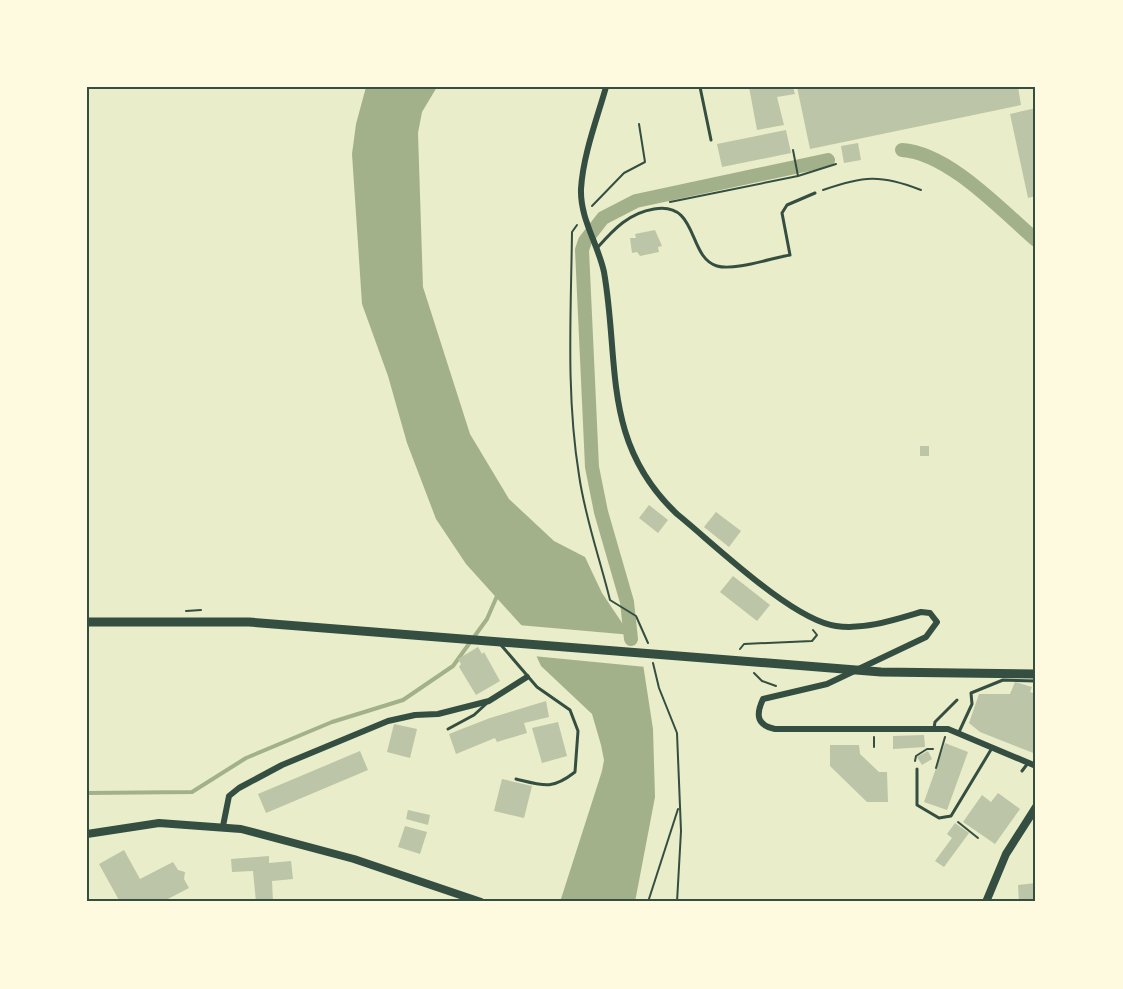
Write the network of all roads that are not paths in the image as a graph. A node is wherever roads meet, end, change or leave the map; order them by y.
1 (606, 87) edge
2 (700, 87) edge
3 (711, 140) dead end
4 (815, 193) road end
5 (597, 249) junction
6 (87, 622) edge
7 (486, 634) dead end
8 (1036, 674) edge
9 (527, 677) junction
10 (1036, 681) edge
11 (957, 700) dead end
12 (489, 701) junction
13 (934, 728) junction
14 (448, 729) dead end
15 (958, 732) junction
16 (992, 748) junction
17 (1028, 763) junction
18 (1036, 766) edge
19 (917, 769) dead end
20 (1022, 771) dead end
21 (516, 779) dead end
22 (1036, 807) edge
23 (224, 826) junction
24 (87, 834) edge
25 (481, 902) edge
26 (986, 902) edge

1 - 5 street
2 - 3 lane
4 - 5 lane
5 - 13 street
6 - 8 main road
7 - 9 lane
9 - 12 street
9 - 21 lane
10 - 15 lane
11 - 13 lane
12 - 14 lane
12 - 23 street
13 - 15 street
15 - 16 street
16 - 17 street
16 - 19 lane
17 - 18 street
17 - 20 lane
22 - 26 street
23 - 24 street
23 - 25 street

